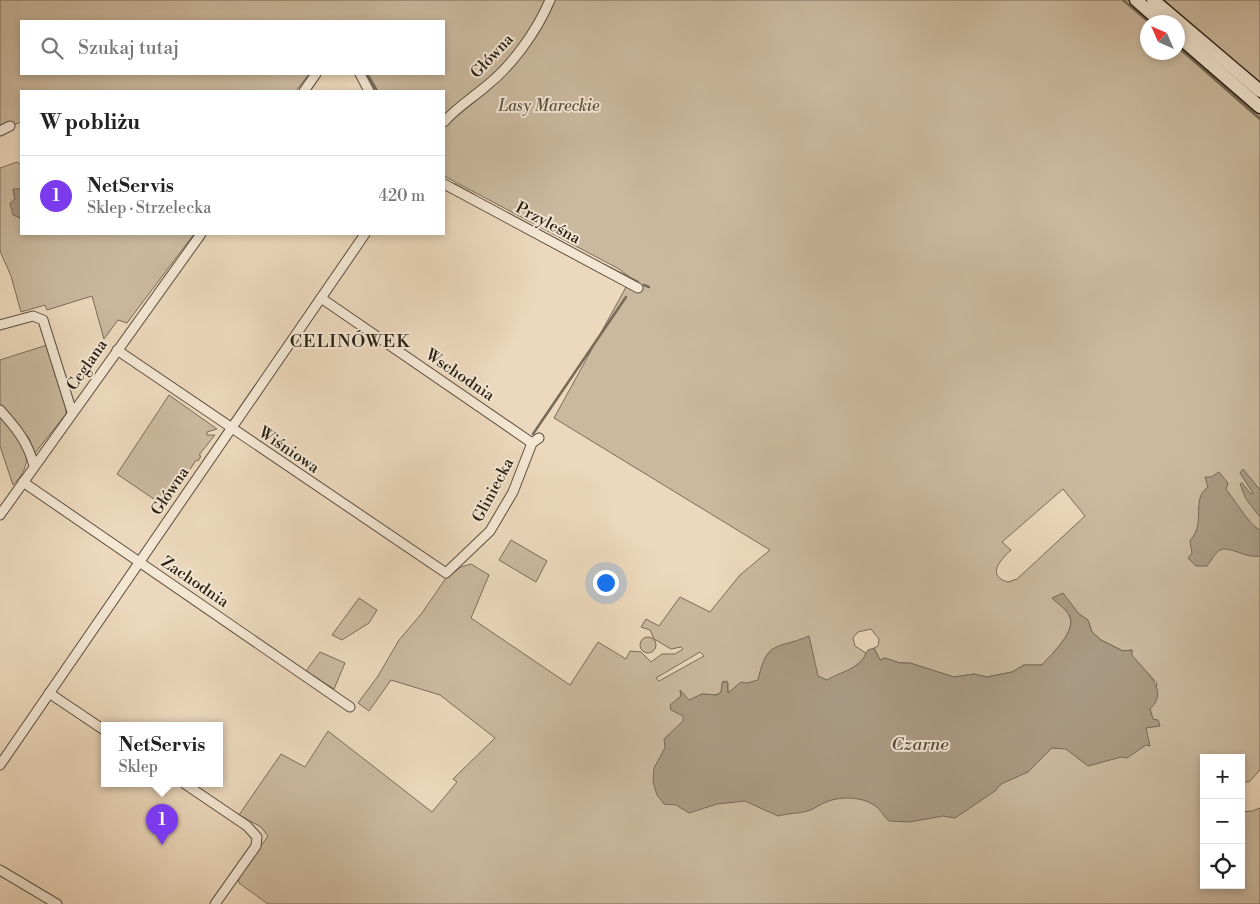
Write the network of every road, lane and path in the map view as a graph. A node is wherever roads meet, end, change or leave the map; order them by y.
1 (550, 0) edge
2 (1136, 0) edge
3 (1152, 0) edge
4 (1153, 15) edge
5 (1185, 42) edge
6 (315, 75) edge
7 (361, 75) edge
8 (305, 90) edge
9 (368, 90) edge
10 (1260, 91) edge
11 (1260, 107) edge
12 (445, 121) edge
13 (10, 126) dead end
14 (0, 132) edge
15 (445, 185) edge
16 (200, 235) edge
17 (365, 235) edge
18 (638, 288) dead end
19 (321, 298) junction
20 (0, 325) edge
21 (117, 350) junction
22 (0, 410) edge
23 (72, 412) junction
24 (231, 428) junction
25 (536, 441) joint
26 (34, 466) junction
27 (23, 482) junction
28 (0, 515) edge
29 (140, 563) junction
30 (446, 573) joint
31 (49, 693) junction
32 (350, 707) dead end
33 (101, 728) edge
34 (0, 765) edge
35 (189, 787) edge
36 (0, 870) edge
37 (57, 904) edge
38 (215, 904) edge

1 - 12 street, Główna
2 - 4 main road
3 - 10 main road
5 - 11 main road
6 - 8 street
7 - 9 street
13 - 14 street
15 - 18 street, Przyleśna
16 - 21 street, Ceglana
17 - 19 street, Główna
19 - 24 street, Główna
19 - 25 street, Wschodnia
20 - 23 street
21 - 23 street, Ceglana
21 - 24 street, Wiśniowa
22 - 26 street
23 - 26 street, Ceglana
24 - 29 street, Główna
24 - 30 street, Wiśniowa
25 - 30 street, Gliniecka
26 - 27 street, Ceglana
27 - 28 street, Ceglana
27 - 29 street, Zachodnia
29 - 31 street, Główna
29 - 32 street, Zachodnia
31 - 33 street
31 - 34 street, Główna
35 - 38 street
36 - 37 street

